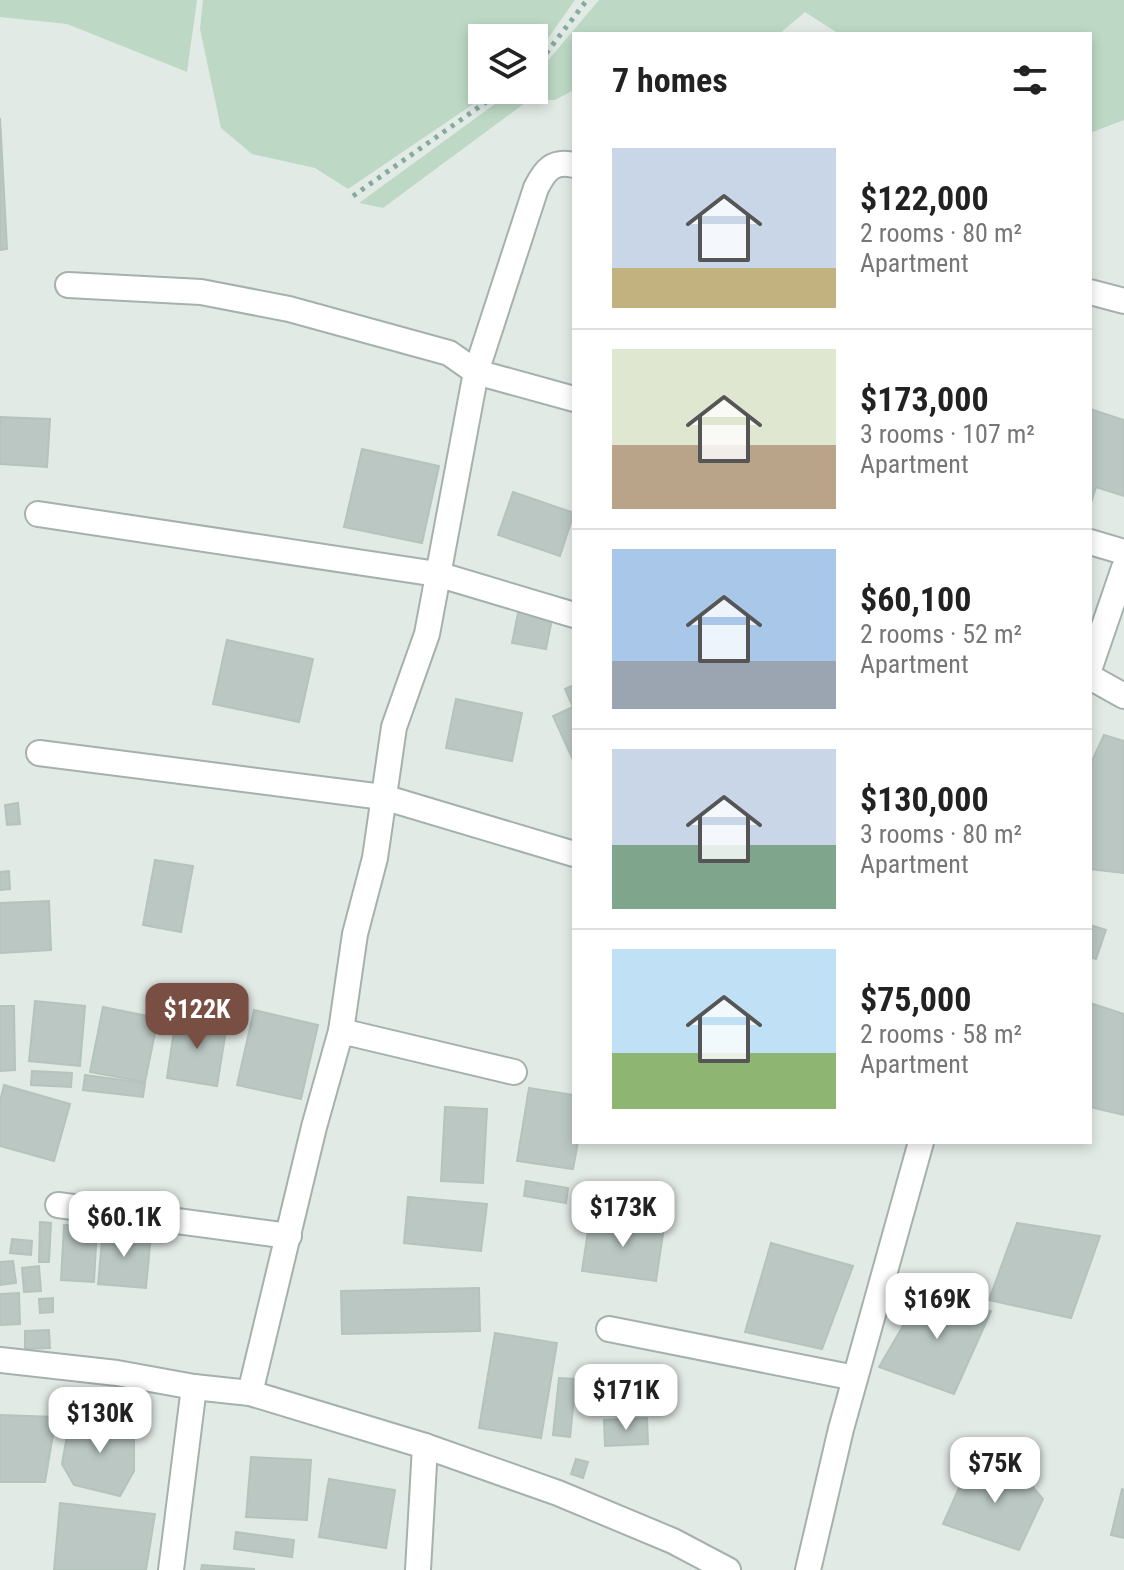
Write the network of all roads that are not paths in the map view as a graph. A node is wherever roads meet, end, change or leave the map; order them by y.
1 (572, 164) edge
2 (68, 285) dead end
3 (1092, 293) edge
4 (1124, 301) edge
5 (476, 372) junction
6 (572, 398) edge
7 (38, 514) dead end
8 (1092, 543) edge
9 (1124, 552) edge
10 (1124, 568) edge
11 (437, 574) junction
12 (572, 614) edge
13 (1092, 661) edge
14 (1092, 678) edge
15 (1124, 696) edge
16 (39, 753) dead end
17 (383, 797) junction
18 (572, 853) edge
19 (341, 1031) junction
20 (514, 1072) dead end
21 (920, 1144) edge
22 (58, 1205) dead end
23 (289, 1236) junction
24 (609, 1329) dead end
25 (0, 1360) edge
26 (855, 1378) junction
27 (194, 1387) junction
28 (250, 1393) junction
29 (425, 1446) junction
30 (171, 1570) edge
31 (418, 1570) edge
32 (728, 1570) edge
33 (808, 1570) edge

1 - 5 street
2 - 5 street
3 - 4 street
5 - 6 street
5 - 11 street
7 - 11 street
8 - 9 street
10 - 13 street
11 - 12 street
11 - 17 street
14 - 15 street
16 - 17 street
17 - 18 street
17 - 19 street
19 - 20 street
19 - 23 street
21 - 26 street
22 - 23 street
23 - 28 street
24 - 26 street
25 - 27 street
26 - 33 street
27 - 28 street
27 - 30 street
28 - 29 street
29 - 31 street
29 - 32 street

